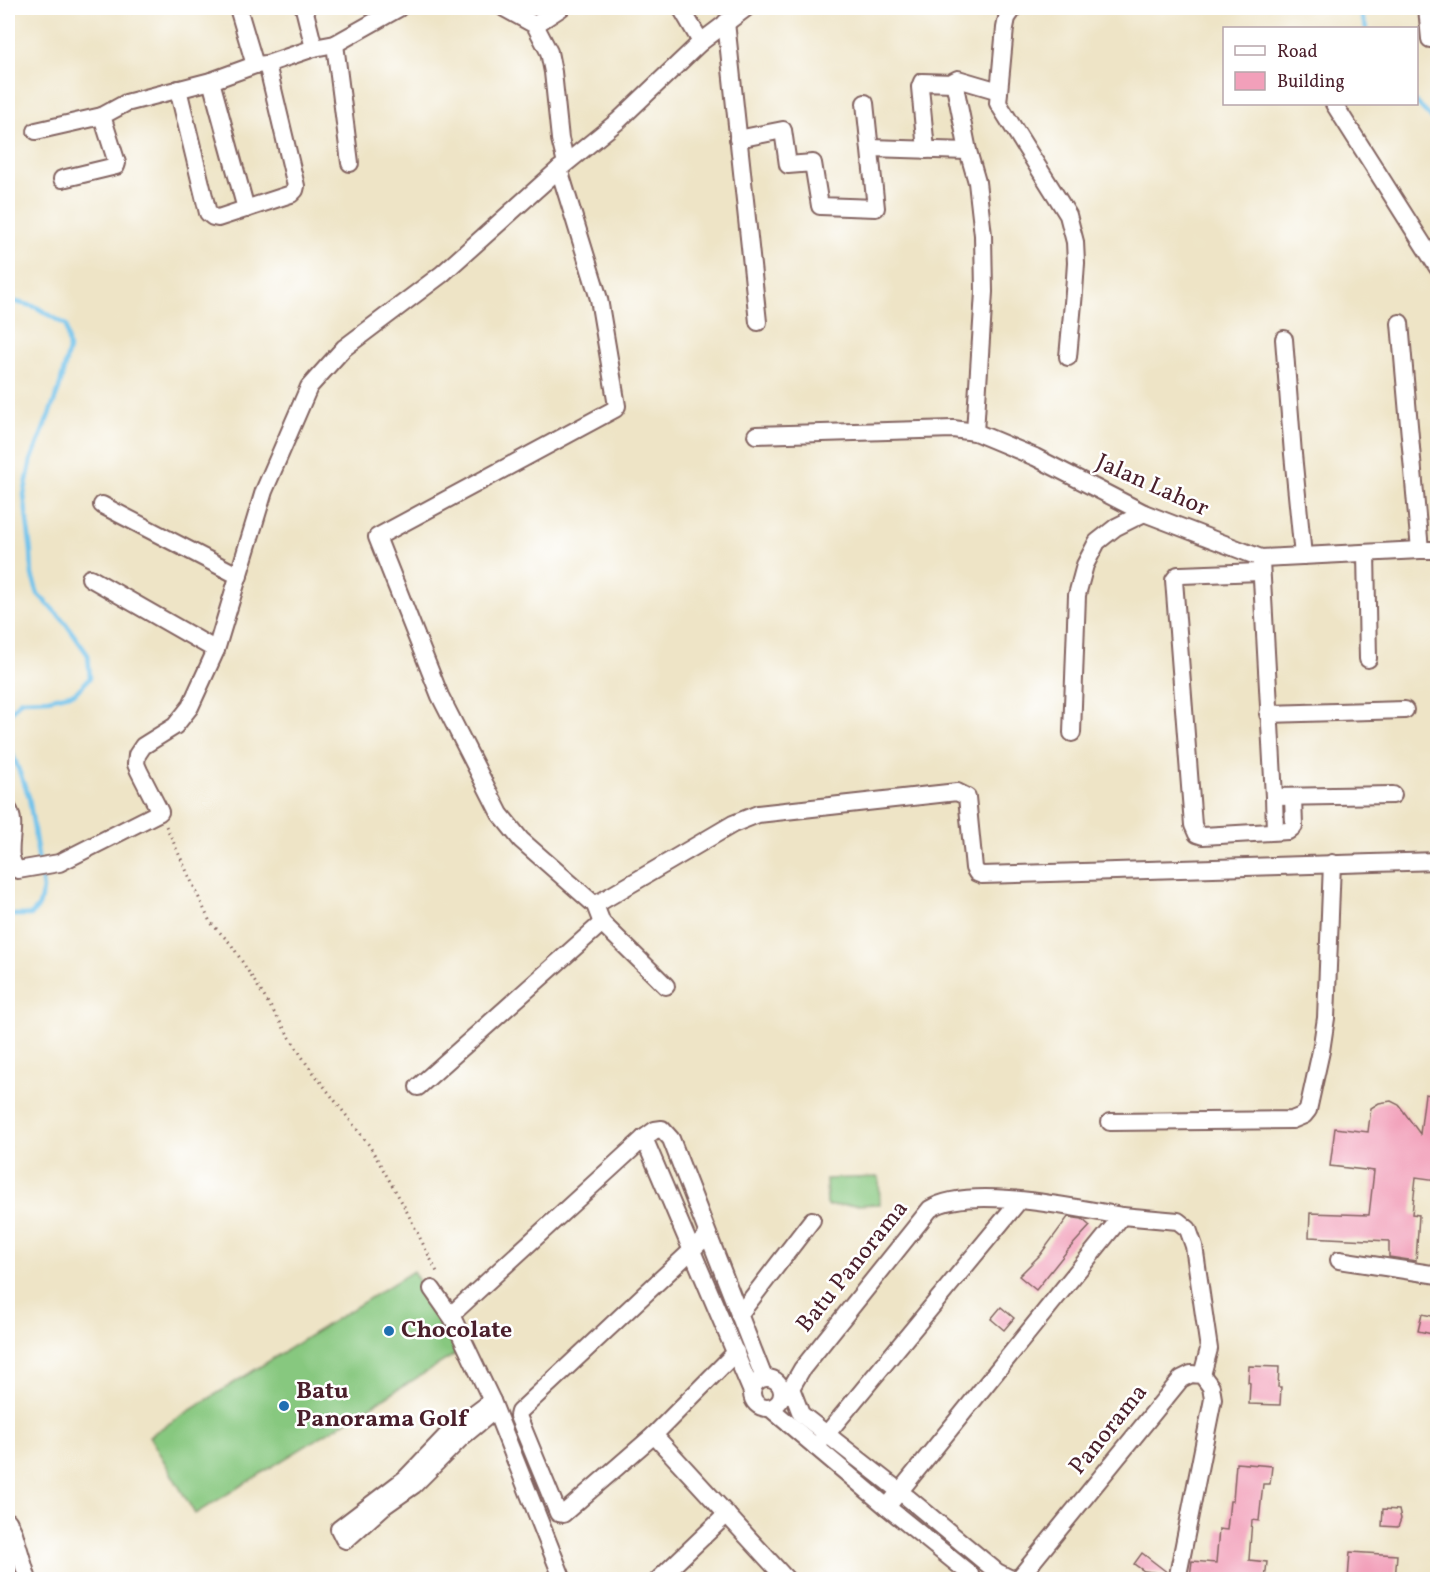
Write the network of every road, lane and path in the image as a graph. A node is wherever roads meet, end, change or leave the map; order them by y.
1 (238, 8) edge
2 (304, 8) edge
3 (399, 8) edge
4 (504, 8) edge
5 (561, 8) edge
6 (681, 8) edge
7 (746, 8) edge
8 (1014, 8) edge
9 (1427, 8) edge
10 (726, 22) junction
11 (535, 25) junction
12 (1428, 38) edge
13 (701, 42) junction
14 (335, 44) junction
15 (314, 48) junction
16 (261, 64) junction
17 (211, 81) junction
18 (954, 83) junction
19 (178, 89) junction
20 (999, 91) junction
21 (866, 103) dead end
22 (1335, 105) edge
23 (102, 116) junction
24 (36, 131) dead end
25 (738, 139) junction
26 (870, 148) junction
27 (926, 150) junction
28 (968, 151) junction
29 (350, 163) dead end
30 (562, 166) junction
31 (62, 178) dead end
32 (246, 209) junction
33 (1437, 268) edge
34 (758, 322) dead end
35 (1400, 323) dead end
36 (1284, 339) dead end
37 (1068, 357) dead end
38 (975, 432) junction
39 (756, 435) dead end
40 (102, 504) dead end
41 (1144, 513) junction
42 (1420, 549) junction
43 (1437, 550) edge
44 (1366, 553) junction
45 (1304, 556) junction
46 (1261, 565) junction
47 (238, 576) junction
48 (90, 578) dead end
49 (216, 650) junction
50 (1368, 659) dead end
51 (1405, 710) dead end
52 (1268, 714) junction
53 (1072, 733) dead end
54 (1393, 795) dead end
55 (1274, 797) junction
56 (1293, 797) junction
57 (8, 809) edge
58 (160, 812) junction
59 (1275, 831) junction
60 (1437, 861) edge
61 (1332, 863) junction
62 (595, 905) junction
63 (602, 923) junction
64 (666, 986) dead end
65 (418, 1087) dead end
66 (1110, 1122) dead end
67 (644, 1138) junction
68 (1018, 1201) junction
69 (1122, 1216) junction
70 (812, 1220) dead end
71 (707, 1236) junction
72 (690, 1250) junction
73 (1339, 1260) dead end
74 (1437, 1275) edge
75 (437, 1284) joint
76 (451, 1315) junction
77 (739, 1315) junction
78 (736, 1352) junction
79 (1202, 1375) junction
80 (764, 1378) junction
81 (786, 1387) junction
82 (752, 1392) junction
83 (493, 1406) junction
84 (770, 1408) junction
85 (654, 1435) junction
86 (821, 1441) junction
87 (900, 1492) junction
88 (886, 1507) junction
89 (727, 1514) junction
90 (8, 1521) edge
91 (971, 1578) edge
92 (1019, 1578) edge
93 (27, 1580) edge
94 (563, 1580) edge
95 (658, 1580) edge
96 (786, 1580) edge
97 (1177, 1580) edge

1 - 16 street
2 - 15 street
3 - 14 street
4 - 11 street
5 - 11 street
6 - 13 street
7 - 10 street
8 - 20 street
9 - 12 street
10 - 13 street
10 - 25 street
11 - 30 street
13 - 30 street
14 - 15 street
14 - 29 street
15 - 16 street
16 - 17 street
16 - 32 street
17 - 19 street
17 - 32 street
18 - 20 street
18 - 27 street
18 - 28 street
19 - 23 street
19 - 32 street
20 - 37 street
21 - 26 street
22 - 33 street
23 - 24 street
23 - 31 street
25 - 26 street
25 - 34 street
26 - 27 street
27 - 28 street
28 - 38 street
30 - 47 street
30 - 62 street
35 - 42 street
36 - 45 street
38 - 39 street, Jalan Lahor
38 - 41 street, Jalan Lahor
40 - 47 street
41 - 46 street, Jalan Lahor
41 - 53 street
42 - 43 street, Jalan Lahor
42 - 44 street, Jalan Lahor
44 - 45 street, Jalan Lahor
44 - 50 street
45 - 46 street, Jalan Lahor
46 - 52 street
46 - 59 street
47 - 49 street
48 - 49 street
49 - 58 street
51 - 52 street
52 - 55 street
54 - 56 street
55 - 56 street
55 - 59 street
56 - 59 street
57 - 58 street
58 - 75 path
60 - 61 street
61 - 62 street
61 - 66 street
62 - 63 street
63 - 64 street
63 - 65 street
67 - 71 street
67 - 72 street
67 - 76 street
68 - 69 street, Batu Panorama
68 - 81 street, Batu Panorama
68 - 86 street
69 - 79 street, Batu Panorama
69 - 87 street
70 - 77 street
71 - 72 street
71 - 77 street
72 - 78 street
72 - 85 street
73 - 74 street
75 - 76 street
76 - 83 street
77 - 80 street
78 - 82 street
78 - 85 street
79 - 92 street, Panorama
79 - 97 street
80 - 81 street
80 - 82 street
81 - 84 street
81 - 86 street
82 - 84 street
83 - 83 street
83 - 94 street
84 - 86 street
85 - 89 street
86 - 87 street
86 - 88 street
87 - 88 street
87 - 92 street, Panorama
88 - 91 street
89 - 95 street
89 - 96 street
90 - 93 street

